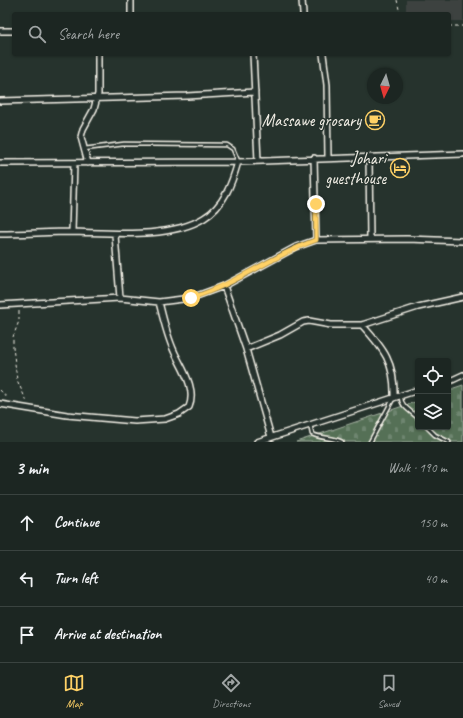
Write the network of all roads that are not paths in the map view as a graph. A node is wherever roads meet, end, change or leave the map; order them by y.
1 (131, 0) edge
2 (302, 0) edge
3 (131, 12) edge
4 (303, 12) edge
5 (0, 31) edge
6 (12, 31) edge
7 (98, 56) edge
8 (253, 56) edge
9 (324, 56) edge
10 (255, 92) junction
11 (97, 99) junction
12 (0, 100) edge
13 (84, 149) junction
14 (463, 154) edge
15 (369, 157) junction
16 (314, 158) junction
17 (328, 158) junction
18 (258, 161) junction
19 (238, 162) junction
20 (0, 163) edge
21 (74, 163) junction
22 (88, 163) junction
23 (72, 232) junction
24 (0, 234) edge
25 (115, 235) junction
26 (370, 239) junction
27 (316, 240) junction
28 (463, 241) edge
29 (224, 286) junction
30 (463, 297) edge
31 (120, 298) junction
32 (159, 302) junction
33 (0, 305) edge
34 (362, 325) junction
35 (246, 349) junction
36 (463, 375) edge
37 (451, 381) edge
38 (415, 391) edge
39 (401, 395) junction
40 (394, 397) junction
41 (0, 404) edge
42 (415, 415) edge
43 (310, 424) junction
44 (430, 430) edge
45 (271, 440) edge
46 (257, 442) edge
47 (342, 442) edge
48 (370, 442) edge
49 (449, 442) edge

1 - 3 street
2 - 4 street
5 - 6 street
7 - 11 street
8 - 10 street
9 - 17 street
10 - 11 street
10 - 18 street
11 - 12 street
11 - 13 street
13 - 19 lane
13 - 22 street
14 - 15 street
15 - 17 street
15 - 26 street
16 - 17 street
16 - 18 street
16 - 27 street
18 - 19 street
19 - 22 street
19 - 25 street
20 - 21 street
21 - 22 street
21 - 23 street
23 - 24 street
23 - 25 street
25 - 31 street
26 - 27 street
26 - 28 street
27 - 29 street
29 - 32 street
29 - 35 street
30 - 34 street
31 - 32 street
31 - 33 street
32 - 41 street
34 - 35 street
34 - 40 street
35 - 45 street
36 - 37 street
38 - 39 street
39 - 40 street
39 - 42 lane
40 - 43 street
40 - 48 lane
43 - 45 street
43 - 47 lane
44 - 49 lane
45 - 46 street

